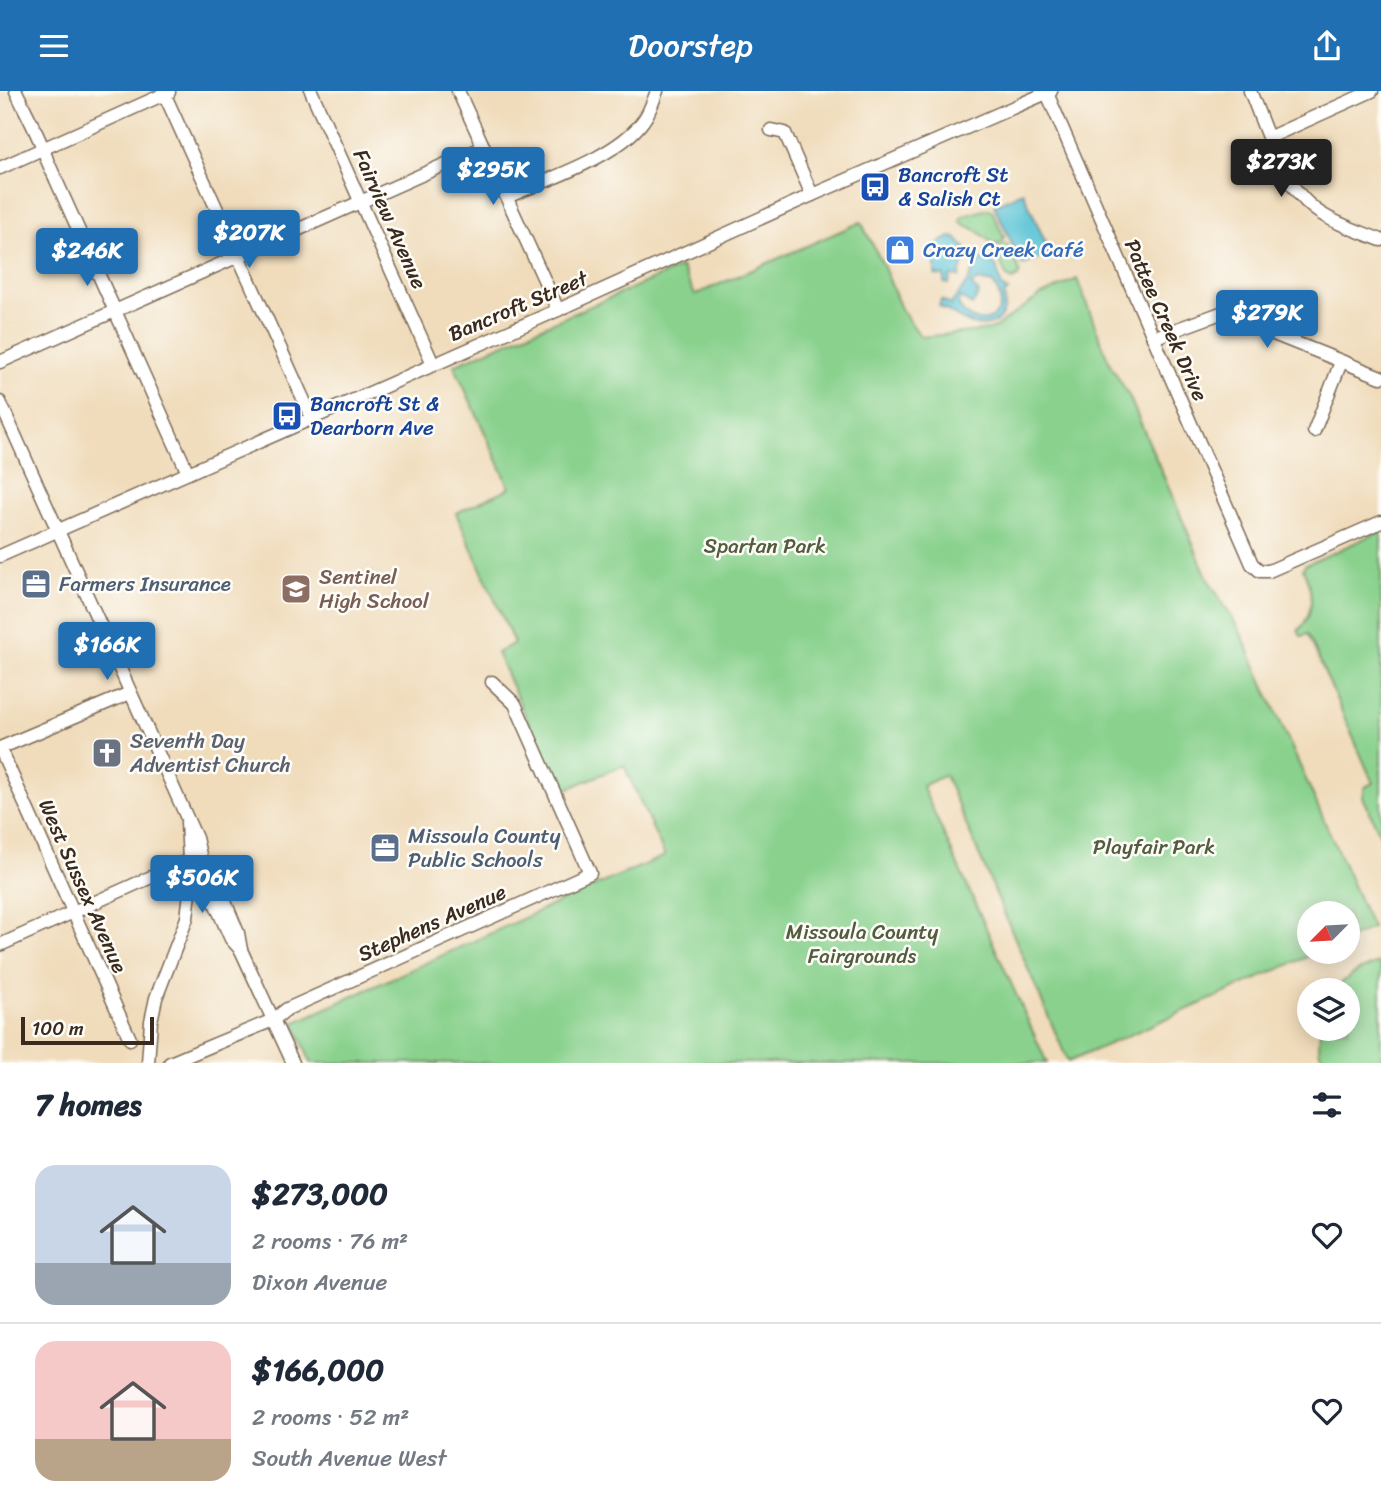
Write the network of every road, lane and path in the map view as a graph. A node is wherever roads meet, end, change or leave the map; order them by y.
1 (16, 91) edge
2 (311, 91) edge
3 (458, 91) edge
4 (657, 91) edge
5 (1250, 91) edge
6 (1372, 91) edge
7 (165, 92) edge
8 (1048, 92) edge
9 (771, 131) dead end
10 (1269, 137) junction
11 (484, 147) junction
12 (44, 149) junction
13 (0, 168) edge
14 (812, 195) junction
15 (507, 197) junction
16 (362, 201) junction
17 (1381, 240) edge
18 (238, 257) junction
19 (558, 310) junction
20 (116, 311) junction
21 (1153, 338) junction
22 (0, 362) edge
23 (1341, 362) junction
24 (433, 363) junction
25 (1381, 377) edge
26 (0, 402) edge
27 (312, 418) junction
28 (1314, 431) dead end
29 (188, 473) junction
30 (1381, 522) edge
31 (57, 531) junction
32 (0, 557) edge
33 (492, 682) dead end
34 (130, 692) junction
35 (0, 748) edge
36 (187, 821) junction
37 (189, 860) junction
38 (73, 912) junction
39 (0, 944) edge
40 (241, 950) junction
41 (274, 1020) junction
42 (150, 1034) junction
43 (148, 1063) edge
44 (170, 1063) edge
45 (293, 1063) edge

1 - 12 street
2 - 16 street, Fairview Avenue
3 - 11 street
4 - 15 street
5 - 10 street
6 - 10 street
7 - 12 street
7 - 18 street
8 - 14 street, Bancroft Street
8 - 21 street, Pattee Creek Drive
9 - 14 street
10 - 17 street
11 - 15 street
11 - 16 street
12 - 13 street
12 - 20 street
14 - 19 street, Bancroft Street
15 - 19 street
16 - 18 street
16 - 24 street, Fairview Avenue
18 - 20 street
18 - 27 street
19 - 24 street, Bancroft Street
20 - 22 street
20 - 29 street
21 - 23 street
21 - 30 street, Pattee Creek Drive
23 - 25 street
23 - 28 street
24 - 27 street, Bancroft Street
26 - 31 street
27 - 29 street, Bancroft Street
29 - 31 street, Bancroft Street
31 - 32 street, Bancroft Street
31 - 34 street
33 - 41 street, Stephens Avenue
34 - 35 street
34 - 36 street
35 - 38 street, West Sussex Avenue
36 - 37 street
36 - 40 street
37 - 38 street
37 - 40 street
37 - 42 street
38 - 39 street
38 - 42 street, West Sussex Avenue
40 - 41 street
41 - 44 street, Stephens Avenue
41 - 45 street
42 - 43 street

